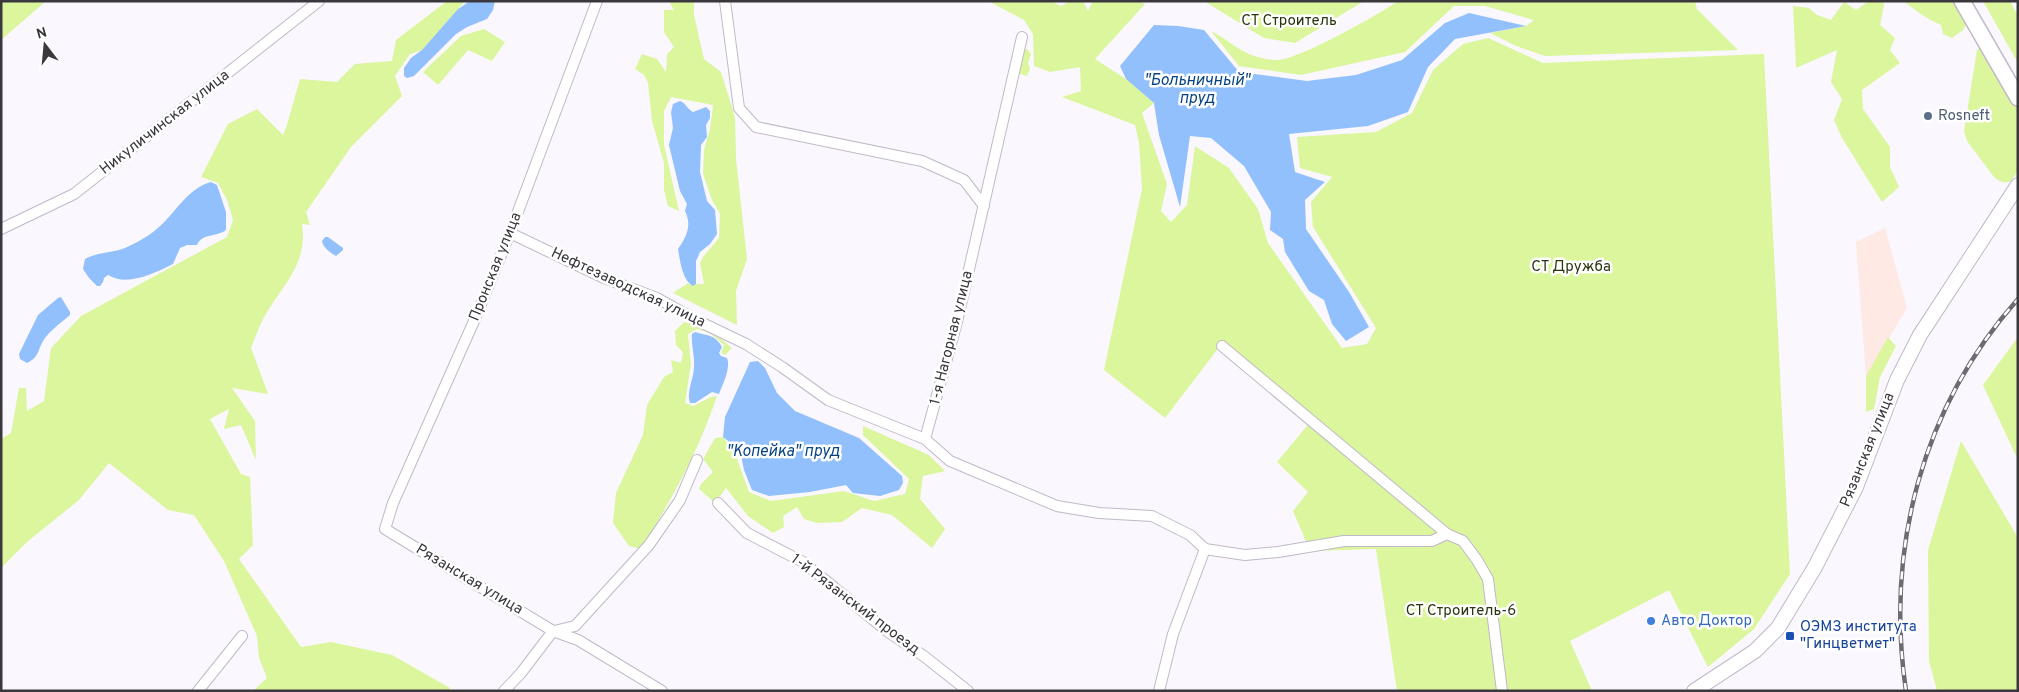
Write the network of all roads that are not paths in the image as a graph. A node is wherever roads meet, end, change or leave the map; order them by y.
1 (319, 1) edge
2 (597, 1) edge
3 (725, 1) edge
4 (1962, 1) edge
5 (1974, 1) edge
6 (1022, 36) dead end
7 (2018, 78) edge
8 (2018, 98) edge
9 (2018, 185) edge
10 (984, 206) junction
11 (1, 229) edge
12 (510, 233) junction
13 (1222, 346) dead end
14 (925, 439) junction
15 (697, 460) dead end
16 (718, 503) dead end
17 (385, 528) joint
18 (1447, 534) junction
19 (1204, 549) junction
20 (553, 631) junction
21 (242, 636) dead end
22 (198, 691) edge
23 (504, 691) edge
24 (662, 691) edge
25 (968, 691) edge
26 (1158, 691) edge
27 (1502, 691) edge
28 (1694, 691) edge

1 - 11 street, Никуличинская улица
2 - 12 street, Пронская улица
3 - 10 street
4 - 8 main road
5 - 7 main road
6 - 10 street, 1-я Нагорная улица
9 - 28 street, Рязанская улица
10 - 14 street, 1-я Нагорная улица
12 - 14 street, Нефтезаводская улица
12 - 17 street, Пронская улица
13 - 18 street
14 - 19 street
15 - 20 street
16 - 25 street, 1-й Рязанский проезд
17 - 20 street, Рязанская улица
18 - 19 street
18 - 27 street
19 - 26 street
20 - 23 street
20 - 24 street, Рязанская улица
21 - 22 street

